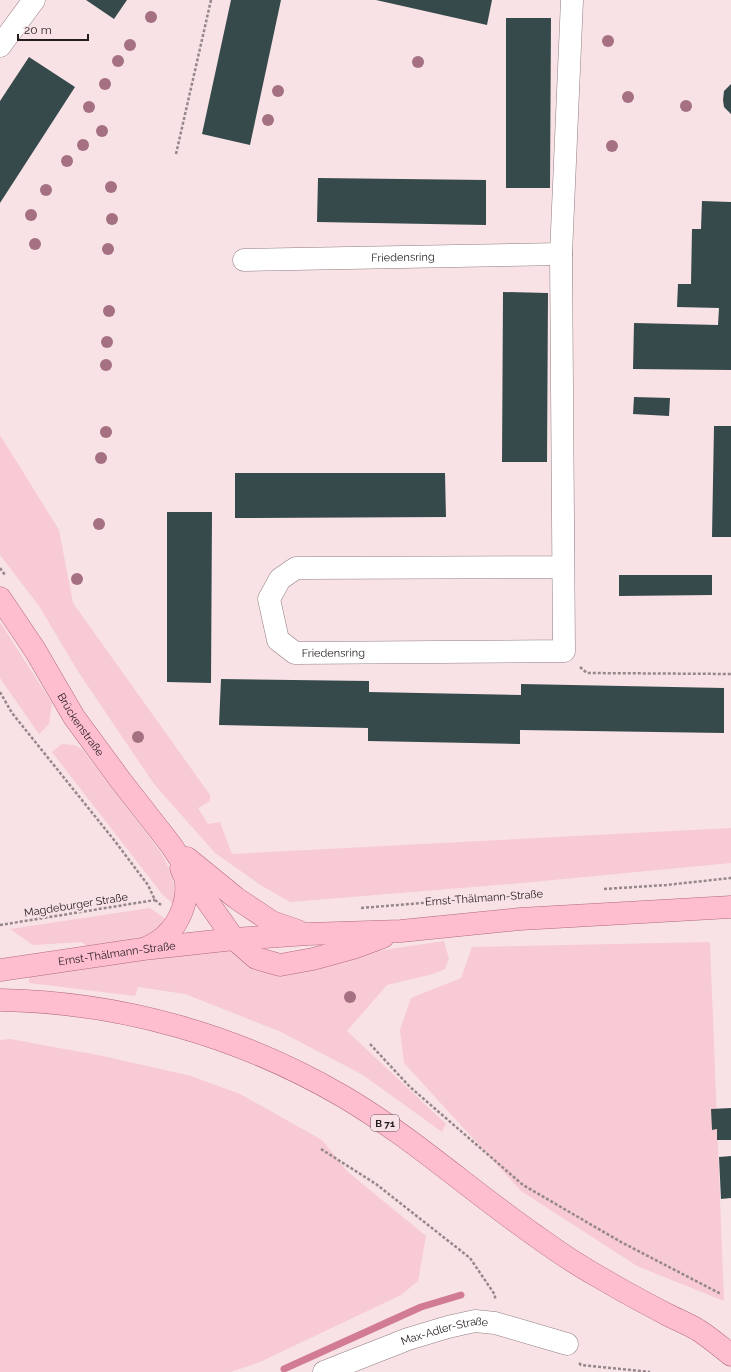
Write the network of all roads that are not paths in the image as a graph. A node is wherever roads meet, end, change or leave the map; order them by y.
1 (34, 0) edge
2 (572, 0) edge
3 (0, 46) edge
4 (562, 254) junction
5 (244, 260) dead end
6 (563, 567) junction
7 (0, 598) edge
8 (171, 845) junction
9 (731, 907) edge
10 (401, 931) junction
11 (308, 934) junction
12 (231, 935) junction
13 (143, 949) junction
14 (0, 970) edge
15 (0, 1000) edge
16 (697, 1329) junction
17 (731, 1335) edge
18 (567, 1344) road end
19 (731, 1355) edge
20 (324, 1372) edge

1 - 3 street
2 - 4 street
4 - 5 street, Friedensring
4 - 6 street
6 - 6 street, Friedensring
7 - 8 main road, Brückenstraße
8 - 11 main road, Brückenstraße
8 - 12 main road, Brückenstraße
8 - 13 main road
9 - 10 main road, Ernst-Thälmann-Straße
10 - 11 main road, Ernst-Thälmann-Straße
10 - 12 main road, Ernst-Thälmann-Straße
11 - 12 main road, Ernst-Thälmann-Straße
12 - 13 main road, Ernst-Thälmann-Straße
13 - 14 main road, Ernst-Thälmann-Straße
15 - 16 main road, B 71
16 - 17 main road, B 71
16 - 19 main road, B 71
18 - 20 street, Max-Adler-Straße

